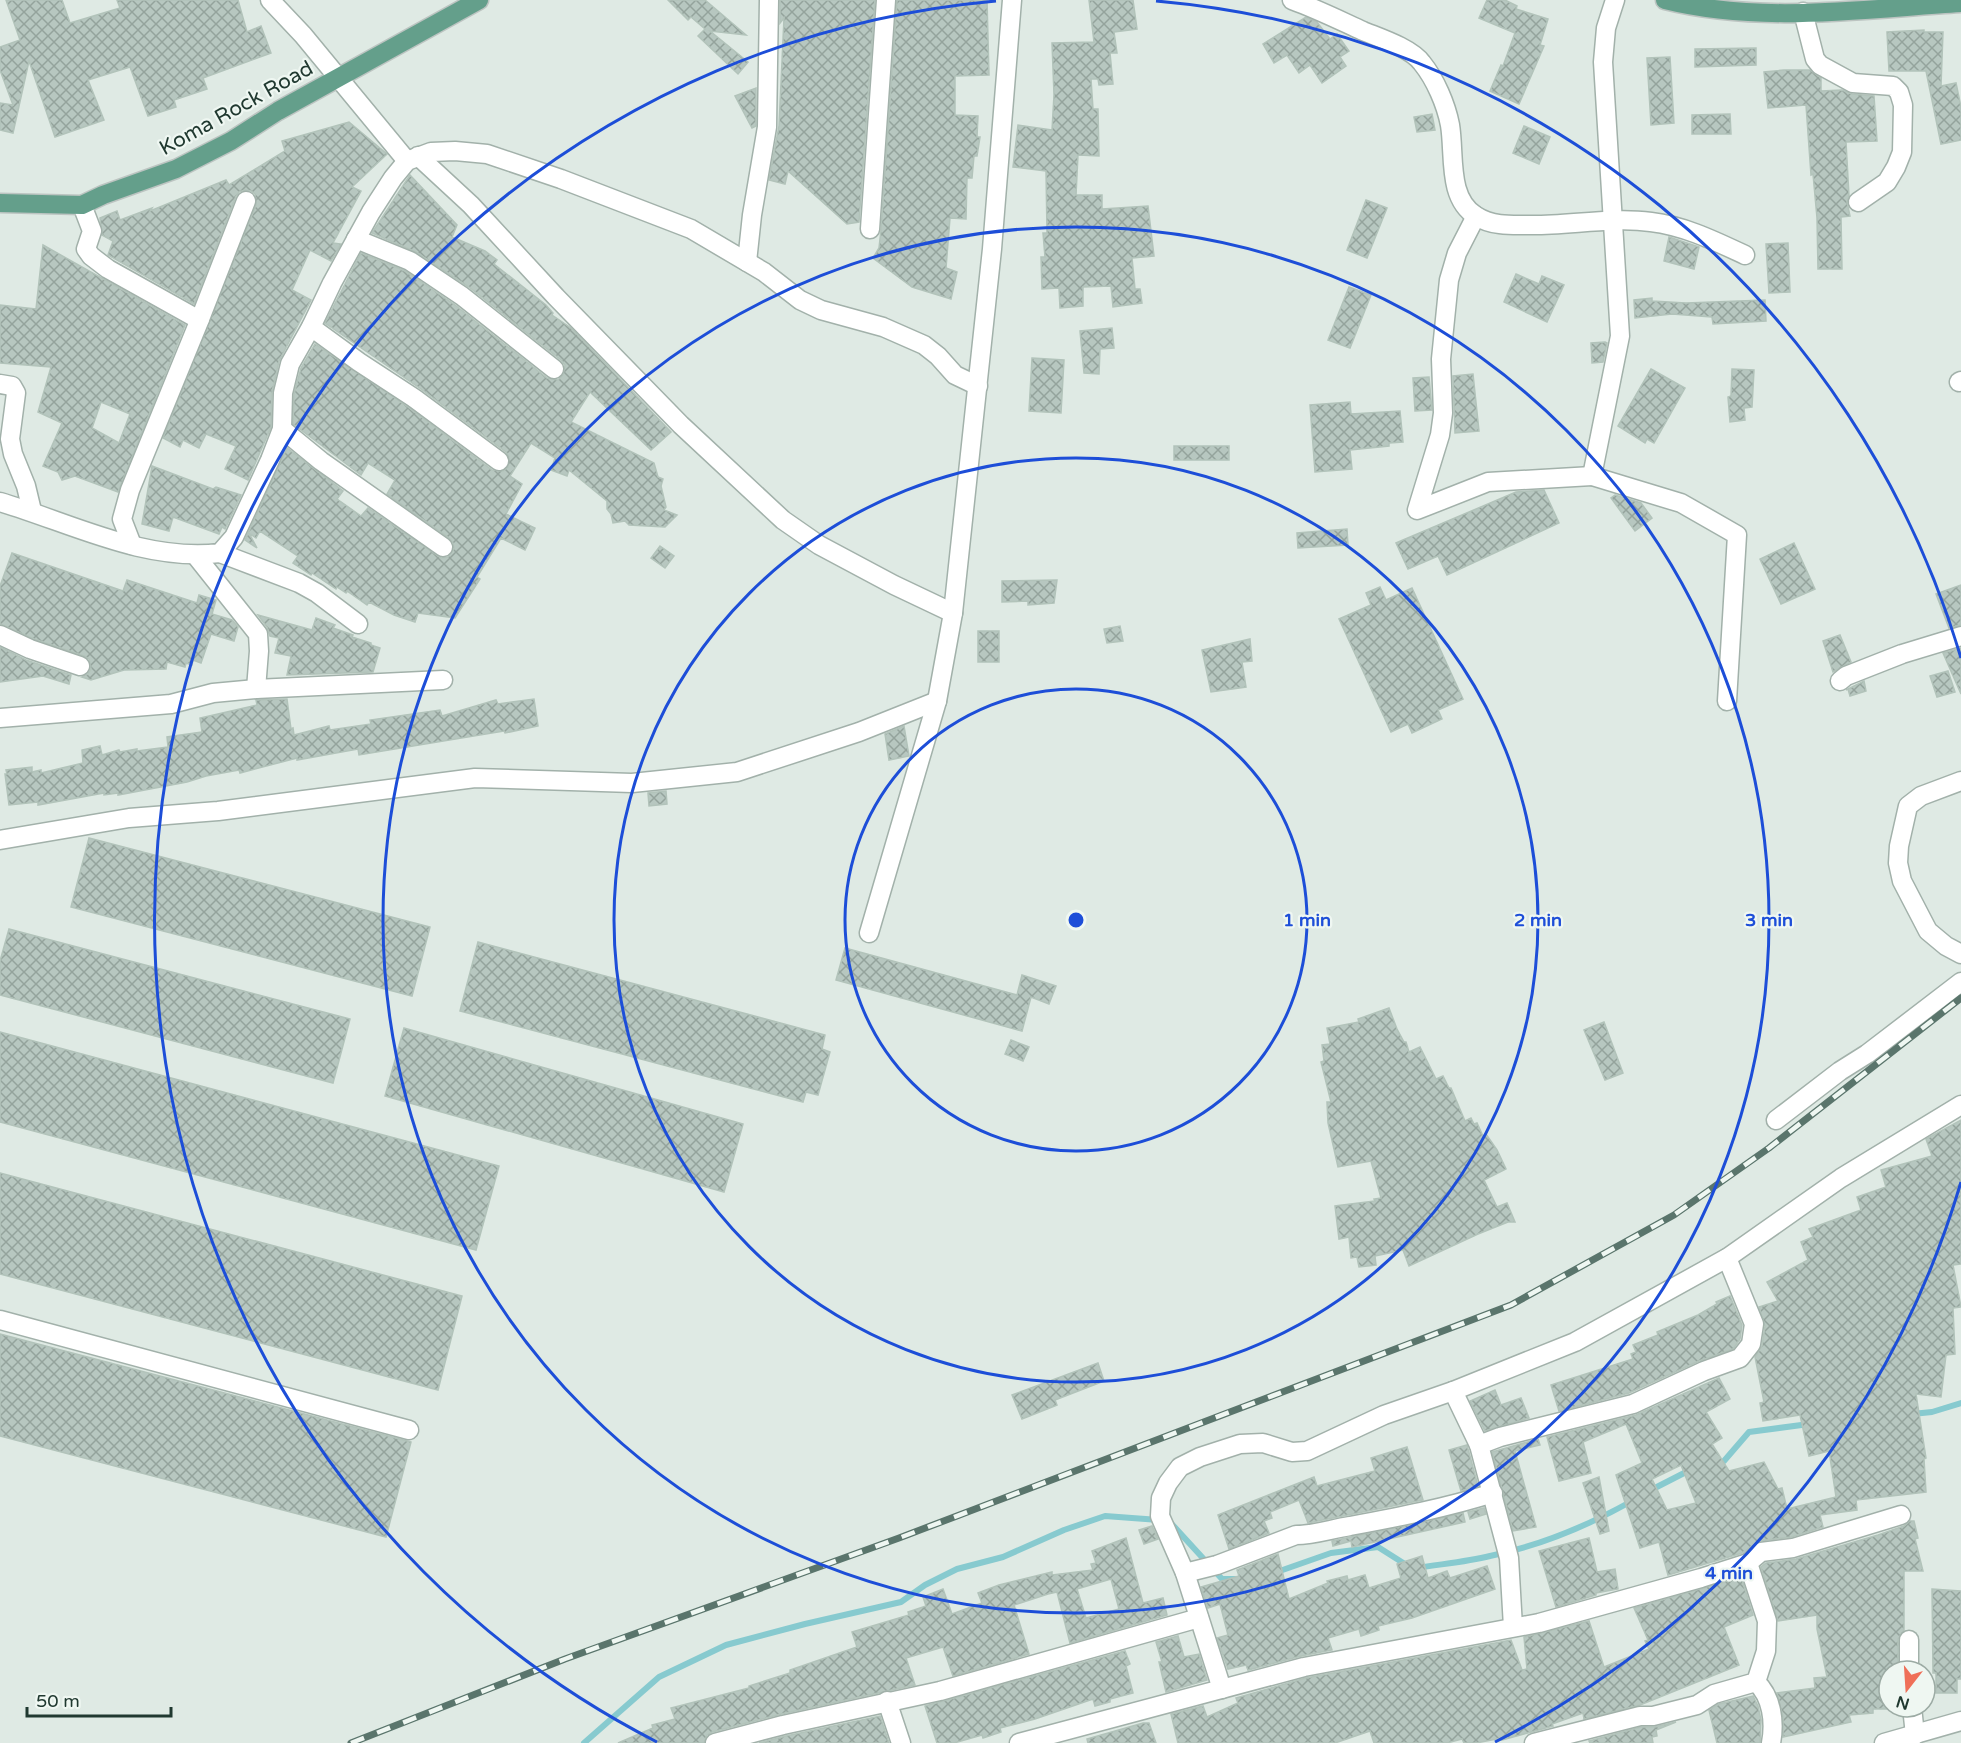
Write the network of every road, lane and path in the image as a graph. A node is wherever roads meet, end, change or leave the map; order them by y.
1 (270, 0) edge
2 (479, 0) edge
3 (769, 0) edge
4 (886, 0) edge
5 (1012, 0) edge
6 (1292, 0) edge
7 (1615, 0) edge
8 (1665, 0) edge
9 (1961, 3) edge
10 (1798, 8) edge
11 (339, 77) junction
12 (413, 159) junction
13 (246, 201) dead end
14 (1858, 202) dead end
15 (0, 203) edge
16 (82, 205) junction
17 (1476, 216) junction
18 (1614, 221) junction
19 (870, 229) dead end
20 (356, 240) junction
21 (1745, 255) dead end
22 (747, 262) junction
23 (201, 319) junction
24 (311, 327) junction
25 (554, 369) dead end
26 (0, 384) edge
27 (978, 386) junction
28 (282, 429) junction
29 (499, 461) dead end
30 (1592, 476) junction
31 (0, 502) edge
32 (32, 511) junction
33 (132, 545) junction
34 (443, 547) dead end
35 (220, 553) junction
36 (195, 556) junction
37 (953, 614) junction
38 (358, 624) dead end
39 (0, 635) edge
40 (1961, 636) edge
41 (80, 666) dead end
42 (443, 680) dead end
43 (1840, 681) dead end
44 (256, 689) junction
45 (937, 701) junction
46 (1727, 701) dead end
47 (0, 718) edge
48 (1961, 781) edge
49 (0, 840) edge
50 (869, 933) dead end
51 (1961, 954) edge
52 (1961, 982) edge
53 (1961, 1105) edge
54 (1776, 1120) dead end
55 (1727, 1258) junction
56 (0, 1320) edge
57 (1453, 1390) junction
58 (409, 1430) dead end
59 (1479, 1444) junction
60 (1493, 1493) junction
61 (1901, 1515) dead end
62 (1748, 1563) junction
63 (1185, 1573) junction
64 (1199, 1618) junction
65 (1513, 1627) junction
66 (1909, 1640) dead end
67 (1909, 1659) edge
68 (1756, 1682) junction
69 (1222, 1689) junction
70 (887, 1701) junction
71 (1913, 1719) edge
72 (1961, 1721) edge
73 (1915, 1735) junction
74 (715, 1743) edge
75 (901, 1743) edge
76 (1019, 1743) edge
77 (1534, 1743) edge
78 (1771, 1743) edge
79 (1884, 1743) edge

1 - 11 street
2 - 11 main road, Koma Rock Road
3 - 22 street
4 - 19 street
5 - 27 street
6 - 17 street
7 - 18 street
8 - 10 main road
9 - 10 main road
10 - 14 street
11 - 12 street
11 - 16 main road, Koma Rock Road
12 - 20 street
12 - 22 street
12 - 37 street
13 - 23 street
15 - 16 main road, Koma Rock Road
16 - 23 street
17 - 18 street
17 - 30 street
18 - 21 street
18 - 30 street
20 - 24 street
20 - 25 street
22 - 27 street
23 - 33 street
24 - 28 street
24 - 29 street
26 - 32 street
27 - 37 street
28 - 34 street
28 - 35 street
30 - 46 street
31 - 32 street
32 - 33 street
33 - 36 street
35 - 36 street
35 - 38 street
36 - 44 street
37 - 45 street
39 - 41 street
40 - 43 street
42 - 44 street
44 - 47 street
45 - 49 street
45 - 50 street
48 - 51 street
52 - 54 street
53 - 55 street
55 - 57 street
55 - 59 street
56 - 58 street
57 - 59 street
57 - 63 street
59 - 60 street
60 - 63 street
60 - 65 street
61 - 62 street
62 - 65 street
62 - 68 street
63 - 64 street
64 - 69 street
64 - 70 street
65 - 69 street
66 - 67 street
68 - 77 street
68 - 78 street
69 - 76 street
70 - 74 street
70 - 75 street
71 - 73 street
72 - 73 street
73 - 79 street

